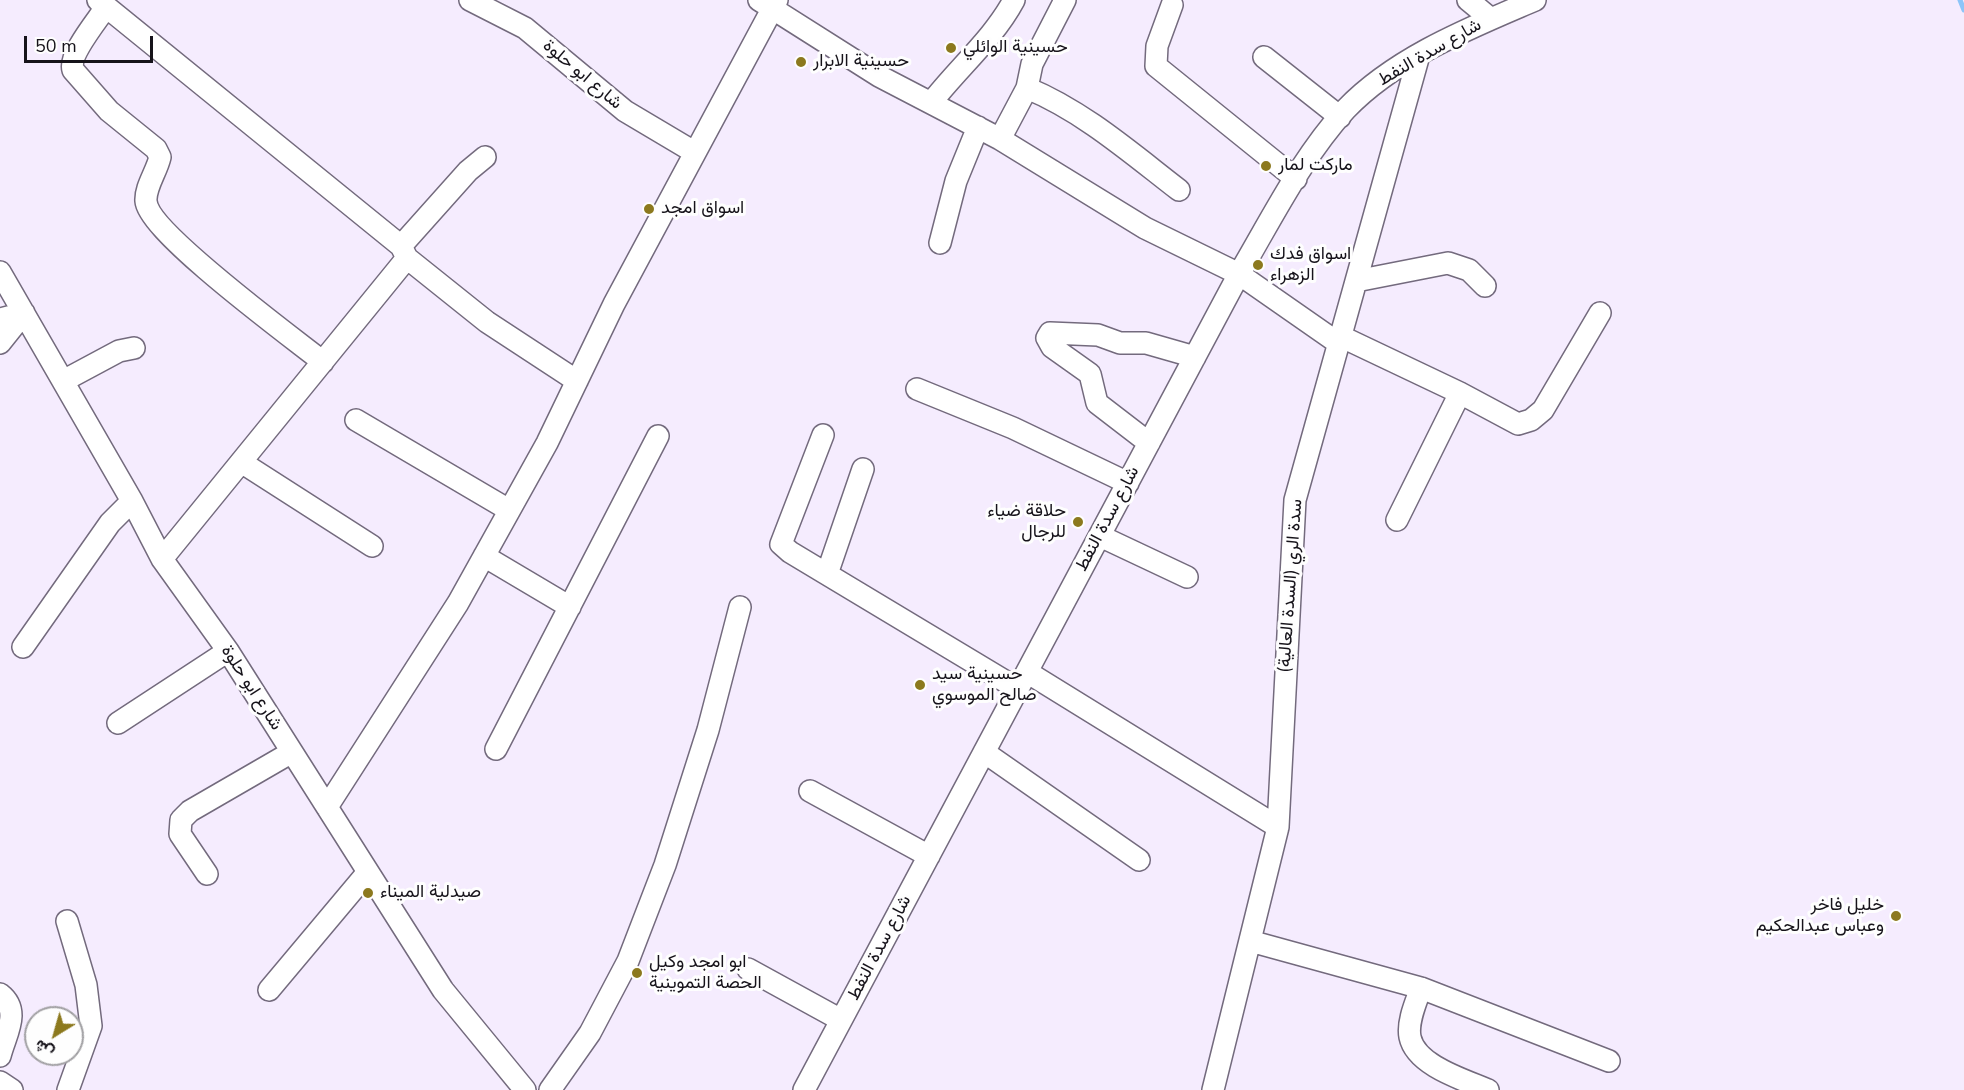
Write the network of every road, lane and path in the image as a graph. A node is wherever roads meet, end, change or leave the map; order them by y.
1 (470, 0) edge
2 (1014, 0) edge
3 (1065, 0) edge
4 (1468, 0) edge
5 (1535, 0) edge
6 (102, 3) edge
7 (769, 3) edge
8 (1172, 5) dead end
9 (1491, 19) junction
10 (1419, 55) junction
11 (1264, 57) dead end
12 (1027, 88) junction
13 (931, 103) junction
14 (1340, 117) junction
15 (978, 127) junction
16 (1000, 139) junction
17 (694, 152) junction
18 (485, 157) dead end
19 (1296, 179) junction
20 (1179, 190) dead end
21 (940, 243) dead end
22 (404, 252) junction
23 (0, 272) edge
24 (1239, 274) junction
25 (1356, 281) junction
26 (1485, 286) dead end
27 (24, 313) junction
28 (1600, 313) dead end
29 (0, 319) edge
30 (1339, 339) junction
31 (0, 343) edge
32 (134, 348) dead end
33 (1195, 357) junction
34 (323, 362) junction
35 (63, 381) junction
36 (577, 381) junction
37 (917, 389) dead end
38 (1460, 393) junction
39 (356, 420) dead end
40 (823, 435) dead end
41 (658, 436) dead end
42 (1149, 443) junction
43 (241, 462) junction
44 (863, 469) dead end
45 (1128, 483) junction
46 (132, 501) junction
47 (509, 510) junction
48 (1397, 520) dead end
49 (1100, 536) junction
50 (372, 546) dead end
51 (484, 556) junction
52 (162, 559) junction
53 (826, 574) junction
54 (1187, 577) dead end
55 (570, 607) junction
56 (740, 607) dead end
57 (22, 647) dead end
58 (228, 651) junction
59 (1023, 681) junction
60 (118, 723) dead end
61 (496, 749) dead end
62 (292, 752) junction
63 (984, 752) junction
64 (810, 791) dead end
65 (327, 807) junction
66 (1278, 827) junction
67 (929, 856) junction
68 (1139, 860) dead end
69 (368, 872) junction
70 (207, 874) dead end
71 (67, 921) dead end
72 (1250, 941) junction
73 (748, 969) dead end
74 (1421, 988) junction
75 (269, 990) dead end
76 (0, 994) edge
77 (841, 1020) junction
78 (0, 1056) edge
79 (1609, 1062) dead end
80 (0, 1082) edge
81 (12, 1090) edge
82 (68, 1090) edge
83 (525, 1090) edge
84 (550, 1090) edge
85 (804, 1090) edge
86 (1213, 1090) edge
87 (1488, 1090) edge

1 - 17 street, شارع ابو حلوة
2 - 13 street
3 - 12 street
4 - 9 street
5 - 9 street, شارع سدة النفط
6 - 22 street
6 - 34 street
7 - 13 street
7 - 17 street
8 - 19 street
9 - 10 street, شارع سدة النفط
10 - 14 street, شارع سدة النفط
10 - 25 street, سدة الري (السدة العالية)
11 - 14 street
12 - 16 street
12 - 20 street
13 - 15 street
14 - 19 street, شارع سدة النفط
15 - 16 street
15 - 21 street
16 - 24 street
17 - 36 street
18 - 22 street
19 - 24 street, شارع سدة النفط
22 - 34 street
22 - 36 street
23 - 27 street, شارع ابو حلوة
24 - 30 street
24 - 33 street, شارع سدة النفط
25 - 26 street
25 - 30 street, سدة الري (السدة العالية)
27 - 29 street
27 - 31 street
27 - 35 street, شارع ابو حلوة
28 - 38 street
30 - 38 street
30 - 66 street, سدة الري (السدة العالية)
32 - 35 street
33 - 42 street, شارع سدة النفط
33 - 42 street
34 - 43 street
35 - 46 street, شارع ابو حلوة
36 - 47 street
37 - 45 street
38 - 48 street
39 - 47 street
40 - 53 street
41 - 55 street
42 - 45 street, شارع سدة النفط
43 - 50 street
43 - 52 street
44 - 53 street
45 - 49 street, شارع سدة النفط
46 - 52 street, شارع ابو حلوة
46 - 57 street
47 - 51 street
49 - 54 street
49 - 59 street, شارع سدة النفط
51 - 55 street
51 - 65 street
52 - 58 street, شارع ابو حلوة
53 - 59 street
55 - 61 street
56 - 84 street
58 - 60 street
58 - 62 street, شارع ابو حلوة
59 - 63 street, شارع سدة النفط
59 - 66 street
62 - 65 street, شارع ابو حلوة
62 - 70 street
63 - 67 street, شارع سدة النفط
63 - 68 street
64 - 67 street
65 - 69 street, شارع ابو حلوة
66 - 72 street, سدة الري (السدة العالية)
67 - 77 street, شارع سدة النفط
69 - 75 street
69 - 83 street, شارع ابو حلوة
71 - 82 street
72 - 74 street
72 - 86 street, سدة الري (السدة العالية)
73 - 77 street
74 - 79 street
74 - 87 street
76 - 78 street
77 - 85 street, شارع سدة النفط
80 - 81 street

